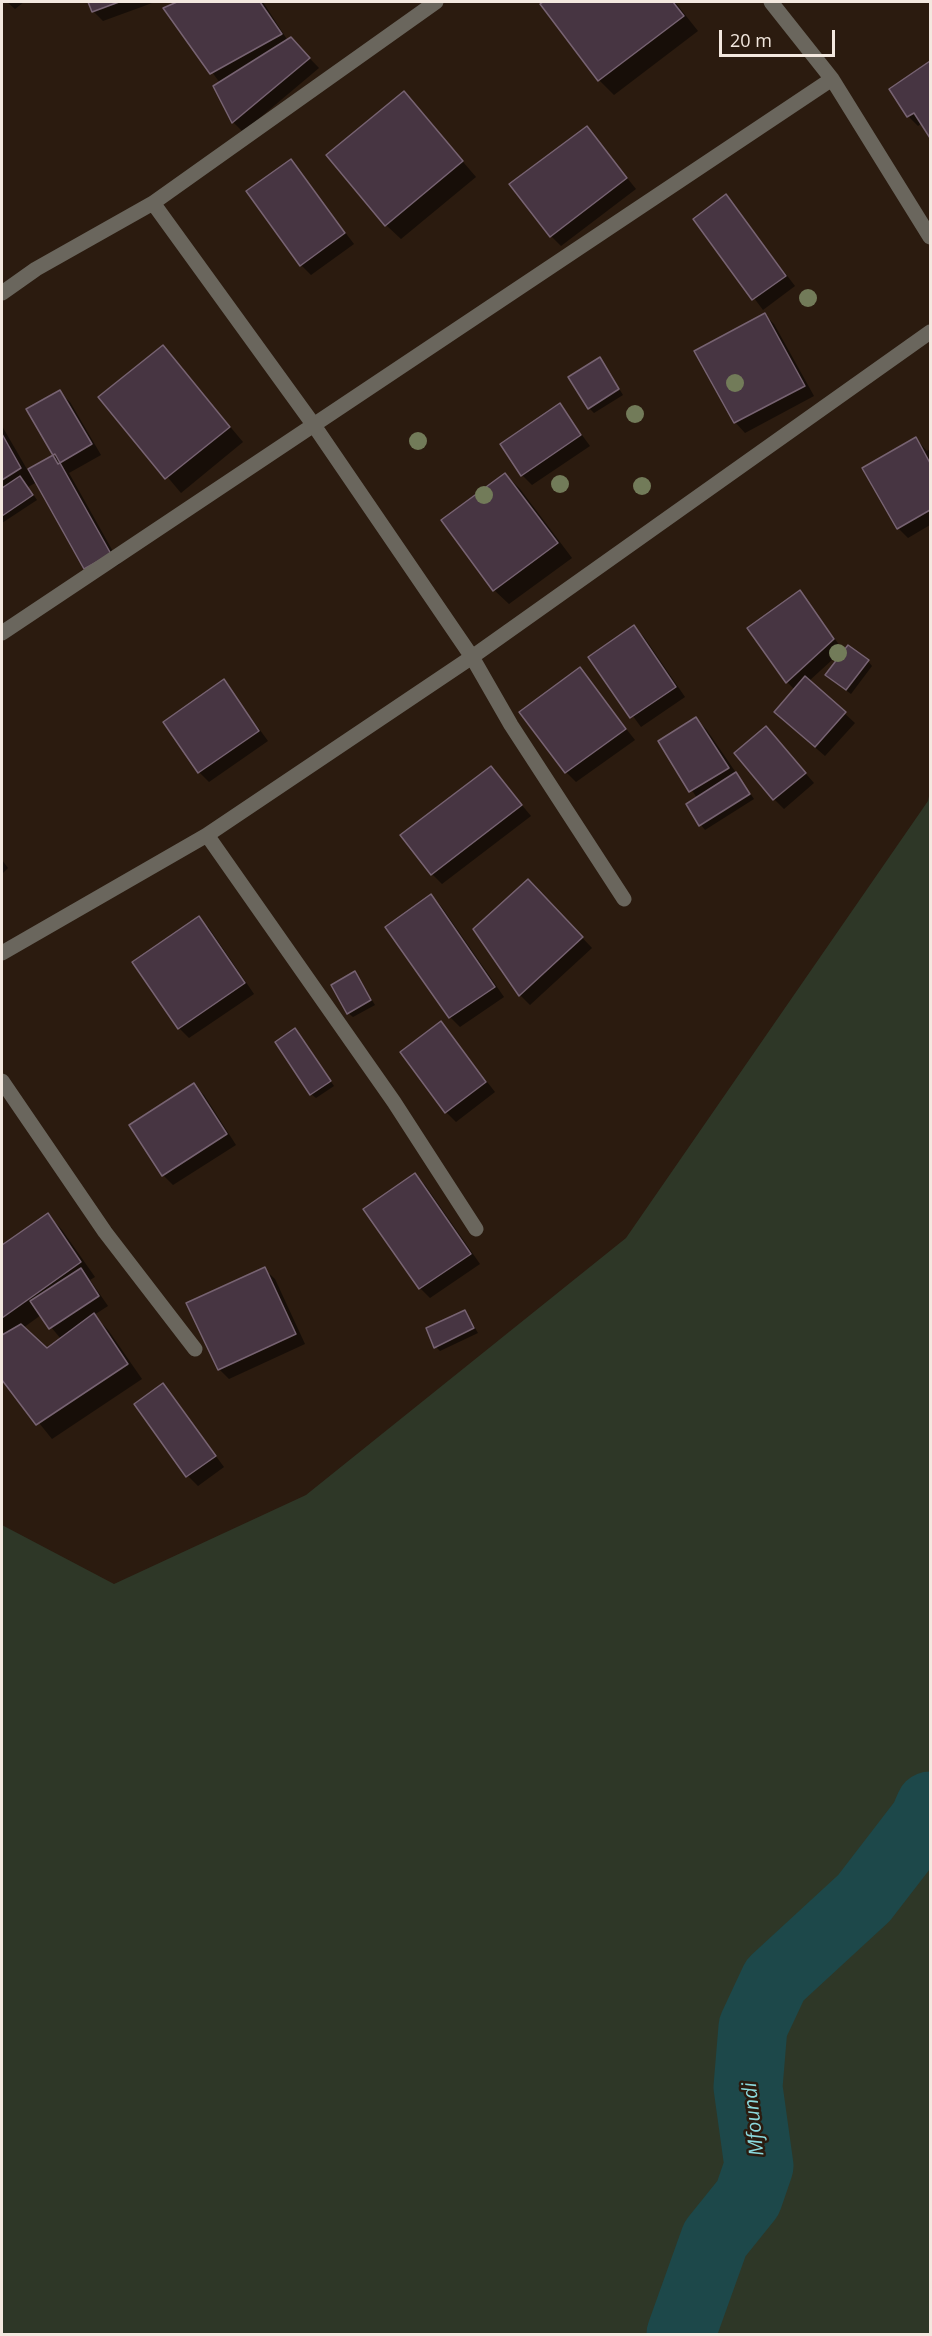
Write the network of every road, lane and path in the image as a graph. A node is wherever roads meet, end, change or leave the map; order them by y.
1 (436, 2) edge
2 (771, 2) edge
3 (832, 79) junction
4 (153, 204) junction
5 (930, 237) edge
6 (2, 293) edge
7 (930, 332) edge
8 (313, 424) junction
9 (2, 633) edge
10 (472, 657) junction
11 (207, 835) junction
12 (624, 899) dead end
13 (2, 953) edge
14 (2, 1080) edge
15 (476, 1229) dead end
16 (195, 1349) dead end

1 - 4 street
2 - 3 street
3 - 5 street
3 - 8 street
4 - 6 street
4 - 8 street
7 - 10 street
8 - 9 street
8 - 10 street
10 - 11 street
10 - 12 street
11 - 13 street
11 - 15 street
14 - 16 street

